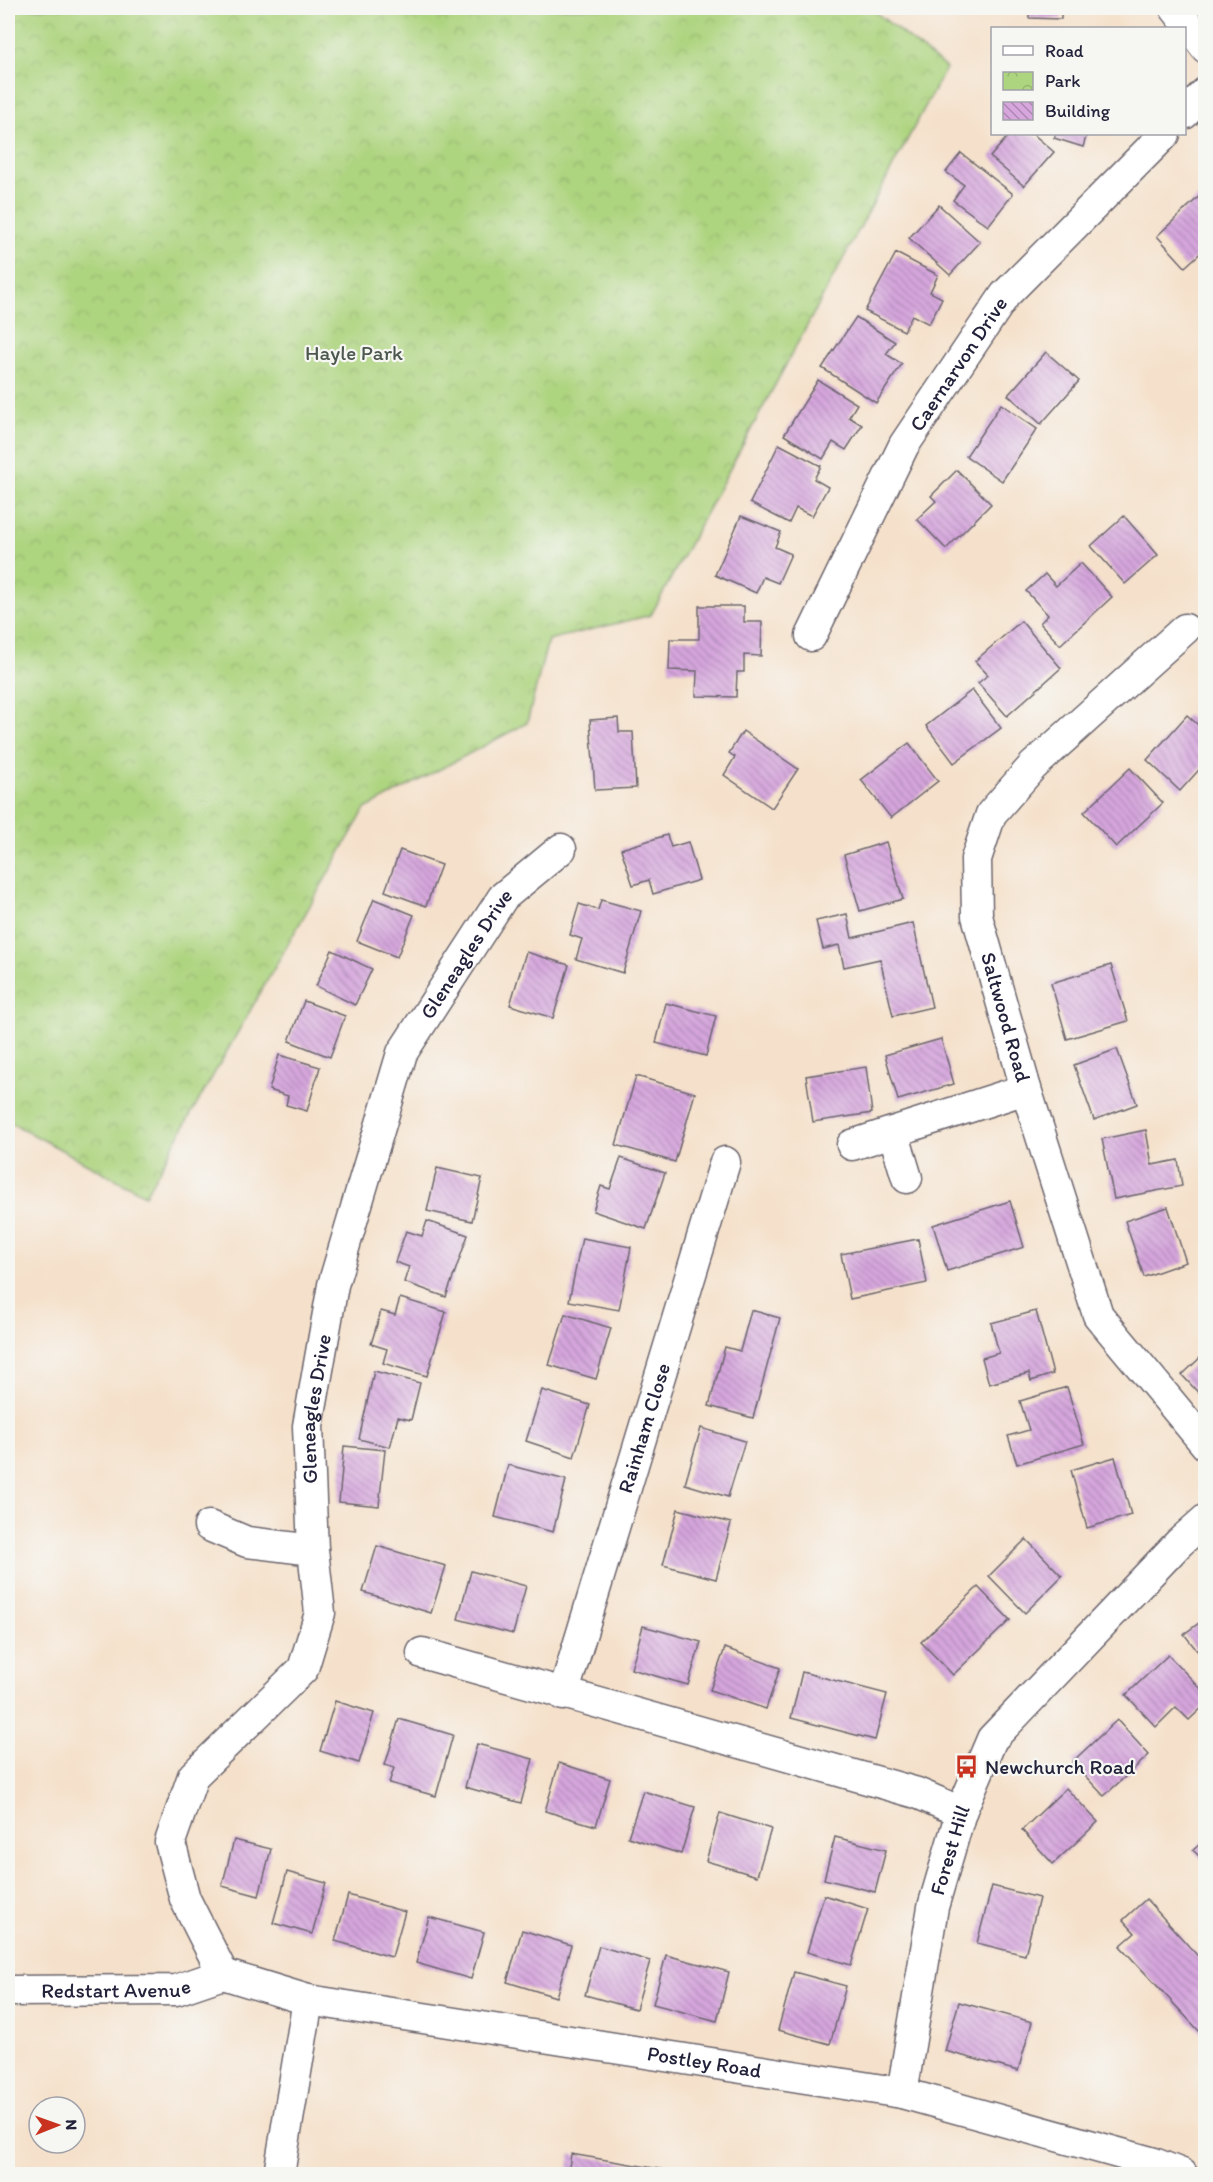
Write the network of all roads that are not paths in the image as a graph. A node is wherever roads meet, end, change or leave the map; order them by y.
1 (1175, 8) edge
2 (1206, 48) edge
3 (1206, 92) edge
4 (1186, 113) edge
5 (1164, 135) edge
6 (1185, 629) dead end
7 (811, 636) dead end
8 (561, 849) dead end
9 (1026, 1089) junction
10 (893, 1132) junction
11 (852, 1145) dead end
12 (725, 1162) dead end
13 (908, 1178) dead end
14 (1206, 1445) edge
15 (1206, 1519) edge
16 (209, 1526) dead end
17 (313, 1550) junction
18 (422, 1653) dead end
19 (564, 1695) junction
20 (962, 1812) junction
21 (223, 1974) junction
22 (8, 1991) edge
23 (308, 2000) junction
24 (902, 2093) junction
25 (279, 2175) edge
26 (1182, 2175) edge

1 - 2 street
3 - 4 street
5 - 7 street, Caernarvon Drive
6 - 9 street, Saltwood Road
8 - 17 street, Gleneagles Drive
9 - 10 street
9 - 14 street, Saltwood Road
10 - 11 street
10 - 13 street
12 - 19 street, Rainham Close
15 - 20 street, Forest Hill
16 - 17 street
17 - 21 street, Gleneagles Drive
18 - 19 street
19 - 20 street
20 - 24 street, Forest Hill
21 - 22 street, Redstart Avenue
21 - 23 street, Postley Road
23 - 24 street, Postley Road
23 - 25 street
24 - 26 street, Postley Road

